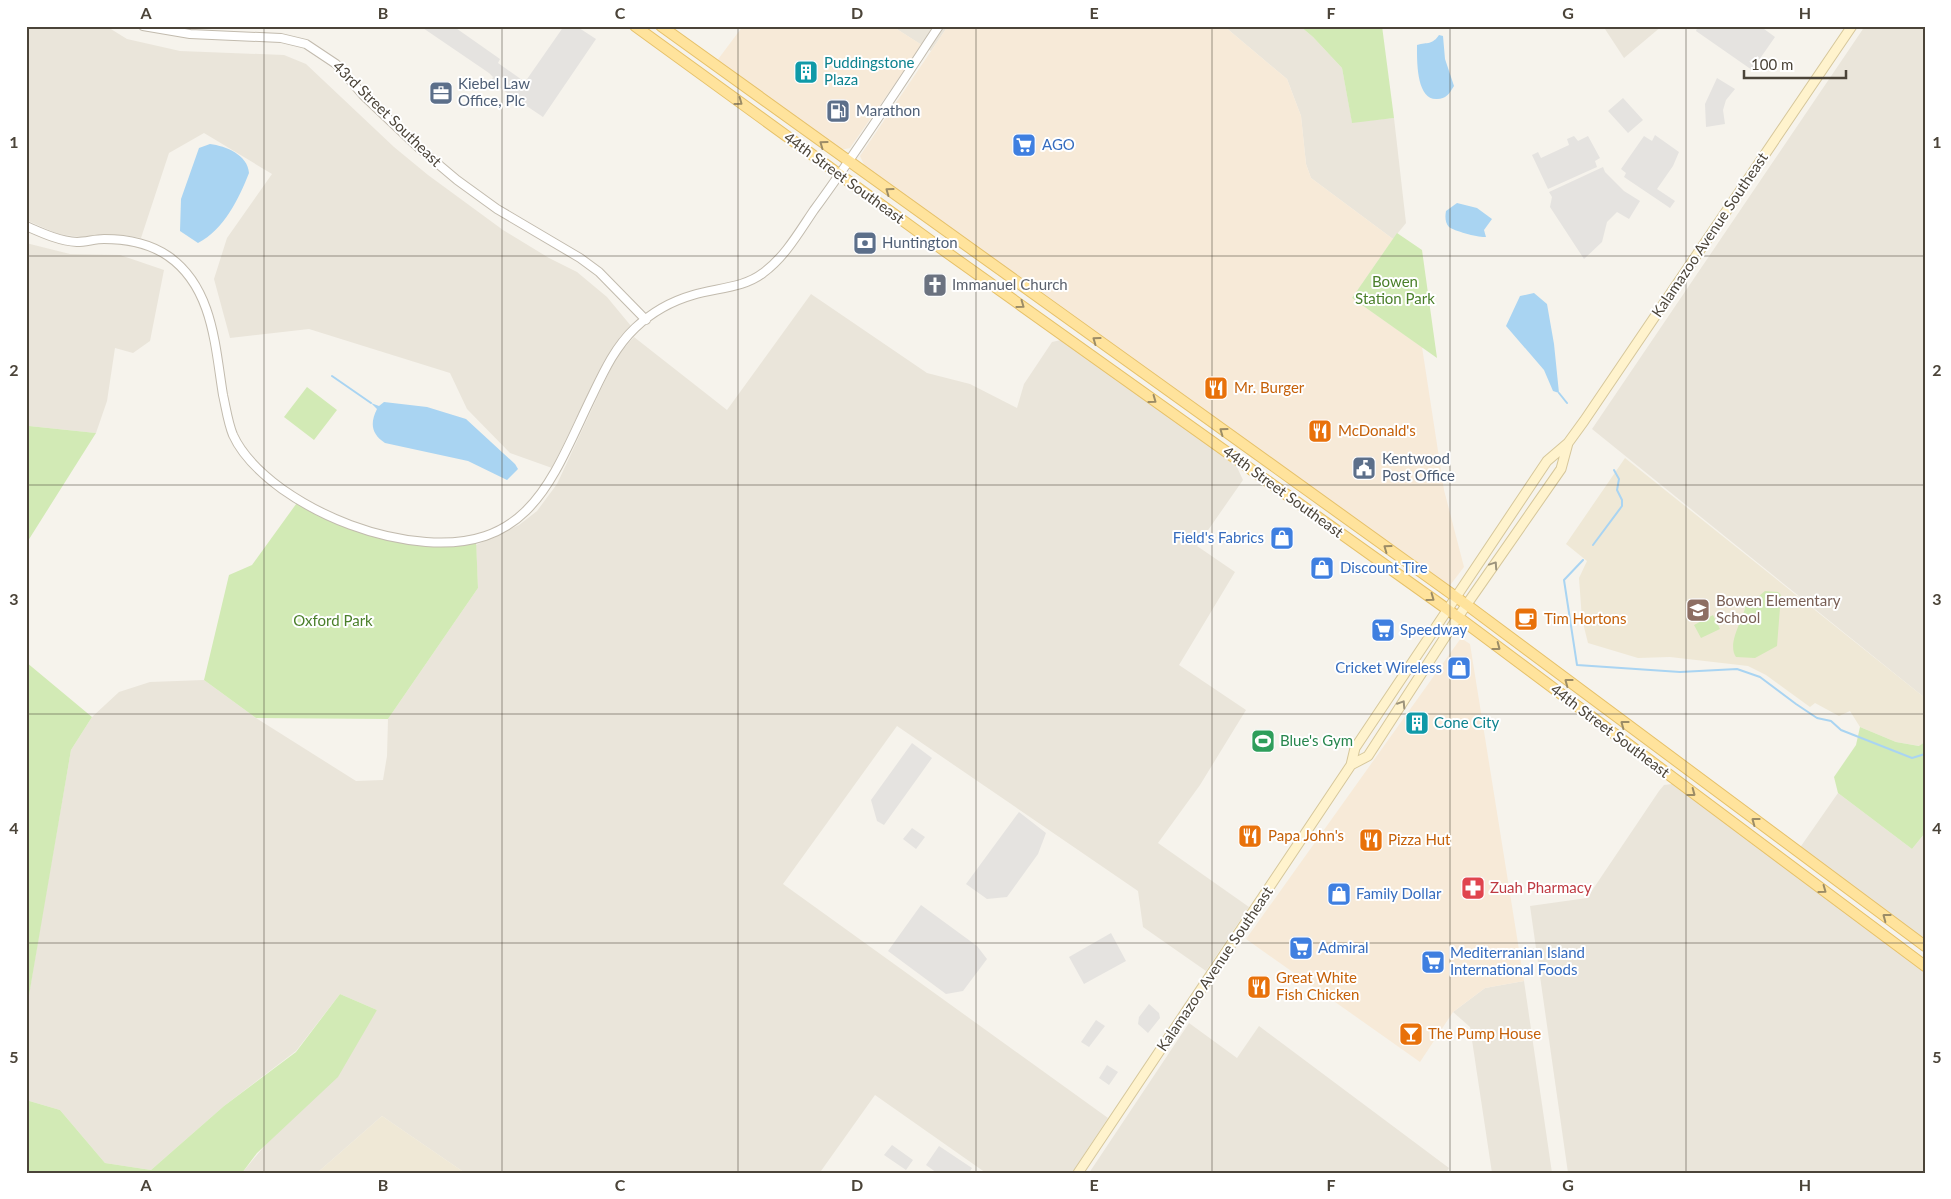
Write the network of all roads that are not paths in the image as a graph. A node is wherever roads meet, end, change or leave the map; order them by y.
1 (143, 26) edge
2 (635, 26) edge
3 (657, 26) edge
4 (661, 26) edge
5 (939, 26) edge
6 (1852, 26) edge
7 (682, 41) junction
8 (707, 59) junction
9 (686, 63) junction
10 (733, 78) junction
11 (715, 84) junction
12 (848, 163) junction
13 (840, 175) junction
14 (26, 226) edge
15 (942, 249) junction
16 (994, 266) junction
17 (646, 320) junction
18 (1054, 329) junction
19 (1081, 329) junction
20 (1211, 441) junction
21 (1240, 443) junction
22 (1568, 443) junction
23 (1277, 469) junction
24 (1252, 470) junction
25 (1539, 473) junction
26 (1540, 499) junction
27 (1456, 597) junction
28 (1467, 605) junction
29 (1447, 610) junction
30 (1458, 617) junction
31 (1591, 699) junction
32 (1569, 701) junction
33 (1372, 722) junction
34 (1376, 745) junction
35 (1645, 757) junction
36 (1669, 757) junction
37 (1351, 765) junction
38 (1690, 772) junction
39 (1666, 773) junction
40 (1791, 847) junction
41 (1768, 850) junction
42 (1882, 934) junction
43 (1912, 936) junction
44 (1925, 946) edge
45 (1925, 966) edge
46 (1078, 1173) edge

1 - 17 street, 43rd Street Southeast
2 - 9 main road, 44th Street Southeast
3 - 7 main road
4 - 7 main road, 44th Street Southeast
5 - 12 street
6 - 22 main road, Kalamazoo Avenue Southeast
7 - 8 main road, 44th Street Southeast
8 - 9 main road
8 - 10 main road, 44th Street Southeast
9 - 11 main road, 44th Street Southeast
10 - 11 main road
12 -> 10 main road, 44th Street Southeast
11 -> 13 main road, 44th Street Southeast
12 - 13 street
16 -> 12 main road, 44th Street Southeast
13 - 15 main road, 44th Street Southeast
13 - 17 street
14 - 17 street
15 - 16 main road
15 -> 18 main road, 44th Street Southeast
16 - 19 main road, 44th Street Southeast
18 - 19 main road
18 -> 20 main road, 44th Street Southeast
21 -> 19 main road, 44th Street Southeast
20 - 21 main road
20 - 24 main road, 44th Street Southeast
21 - 23 main road, 44th Street Southeast
22 - 25 main road, Kalamazoo Avenue Southeast
22 - 26 main road, Kalamazoo Avenue Southeast
23 - 24 main road
27 -> 23 main road, 44th Street Southeast
24 -> 29 main road, 44th Street Southeast
25 - 26 main road
25 - 27 main road, Kalamazoo Avenue Southeast
28 -> 26 main road, Kalamazoo Avenue Southeast
27 - 28 main road, 44th Street Southeast
27 - 29 main road, Kalamazoo Avenue Southeast
28 - 30 main road, Kalamazoo Avenue Southeast
31 -> 28 main road, 44th Street Southeast
29 - 30 main road, 44th Street Southeast
29 - 33 main road, Kalamazoo Avenue Southeast
30 -> 32 main road, 44th Street Southeast
34 -> 30 main road, Kalamazoo Avenue Southeast
31 - 32 main road
36 -> 31 main road, 44th Street Southeast
32 - 35 main road, 44th Street Southeast
33 - 34 main road
33 - 37 main road, Kalamazoo Avenue Southeast
34 - 37 main road, Kalamazoo Avenue Southeast
35 - 36 main road
35 - 39 main road, 44th Street Southeast
36 - 38 main road, 44th Street Southeast
37 - 46 main road, Kalamazoo Avenue Southeast
38 - 39 main road
40 -> 38 main road, 44th Street Southeast
39 -> 41 main road, 44th Street Southeast
40 - 41 main road
43 -> 40 main road, 44th Street Southeast
41 -> 42 main road, 44th Street Southeast
42 - 43 main road
42 - 45 main road, 44th Street Southeast
43 - 44 main road, 44th Street Southeast

